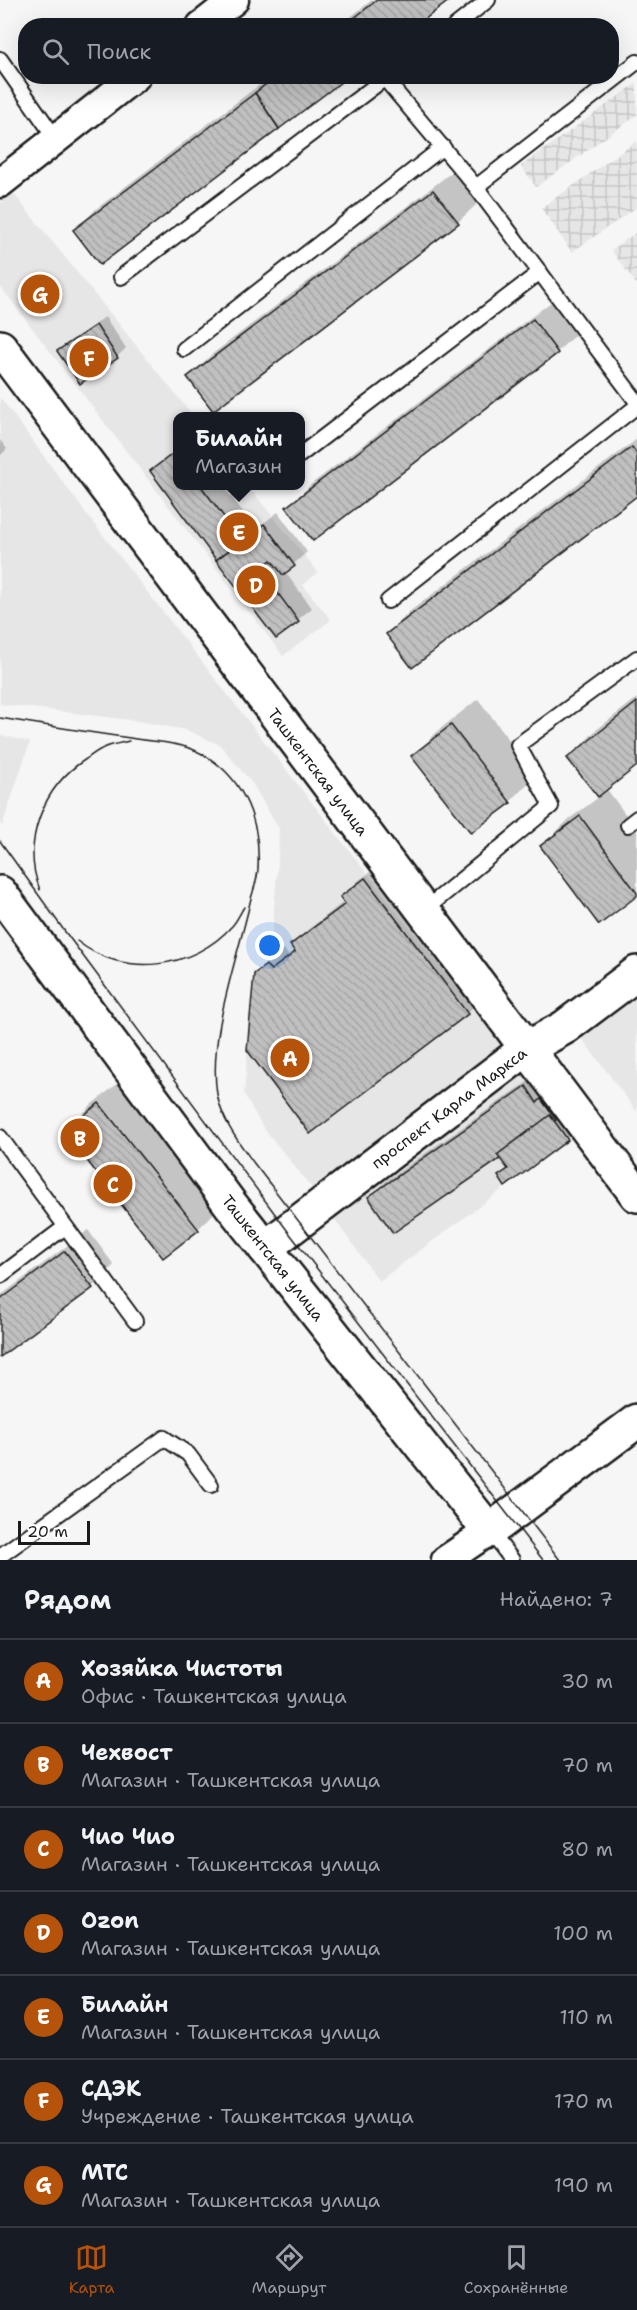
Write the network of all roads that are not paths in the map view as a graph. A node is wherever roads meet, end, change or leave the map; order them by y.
1 (234, 0) edge
2 (488, 0) edge
3 (211, 18) edge
4 (464, 18) edge
5 (0, 59) edge
6 (637, 62) edge
7 (619, 76) edge
8 (126, 84) edge
9 (378, 84) edge
10 (391, 84) edge
11 (609, 84) edge
12 (56, 139) junction
13 (444, 147) junction
14 (0, 183) edge
15 (476, 187) junction
16 (540, 272) junction
17 (121, 277) dead end
18 (0, 347) edge
19 (184, 349) dead end
20 (637, 404) edge
21 (305, 450) edge
22 (388, 601) dead end
23 (637, 658) edge
24 (0, 893) edge
25 (422, 912) junction
26 (637, 973) edge
27 (526, 1049) junction
28 (0, 1137) edge
29 (636, 1191) edge
30 (65, 1227) junction
31 (265, 1248) junction
32 (0, 1276) edge
33 (135, 1321) dead end
34 (637, 1421) edge
35 (211, 1485) dead end
36 (489, 1531) junction
37 (0, 1556) edge
38 (446, 1560) edge
39 (512, 1560) edge

1 - 3 street
2 - 4 lane
5 - 12 lane
6 - 7 lane
8 - 12 street
9 - 17 lane
10 - 13 lane
11 - 15 lane
12 - 14 street
13 - 15 lane
13 - 19 lane
15 - 16 lane
16 - 20 lane
16 - 21 lane
18 - 25 main road, Ташкентская улица
20 - 22 lane
23 - 25 lane
24 - 31 main road, Ташкентская улица
25 - 27 main road, Ташкентская улица
26 - 27 main road, проспект Карла Маркса
27 - 29 main road, Ташкентская улица
27 - 31 main road, проспект Карла Маркса
28 - 30 lane
30 - 32 lane
30 - 33 lane
31 - 36 main road, Ташкентская улица
34 - 36 main road
35 - 37 lane
36 - 38 street
36 - 39 lane

